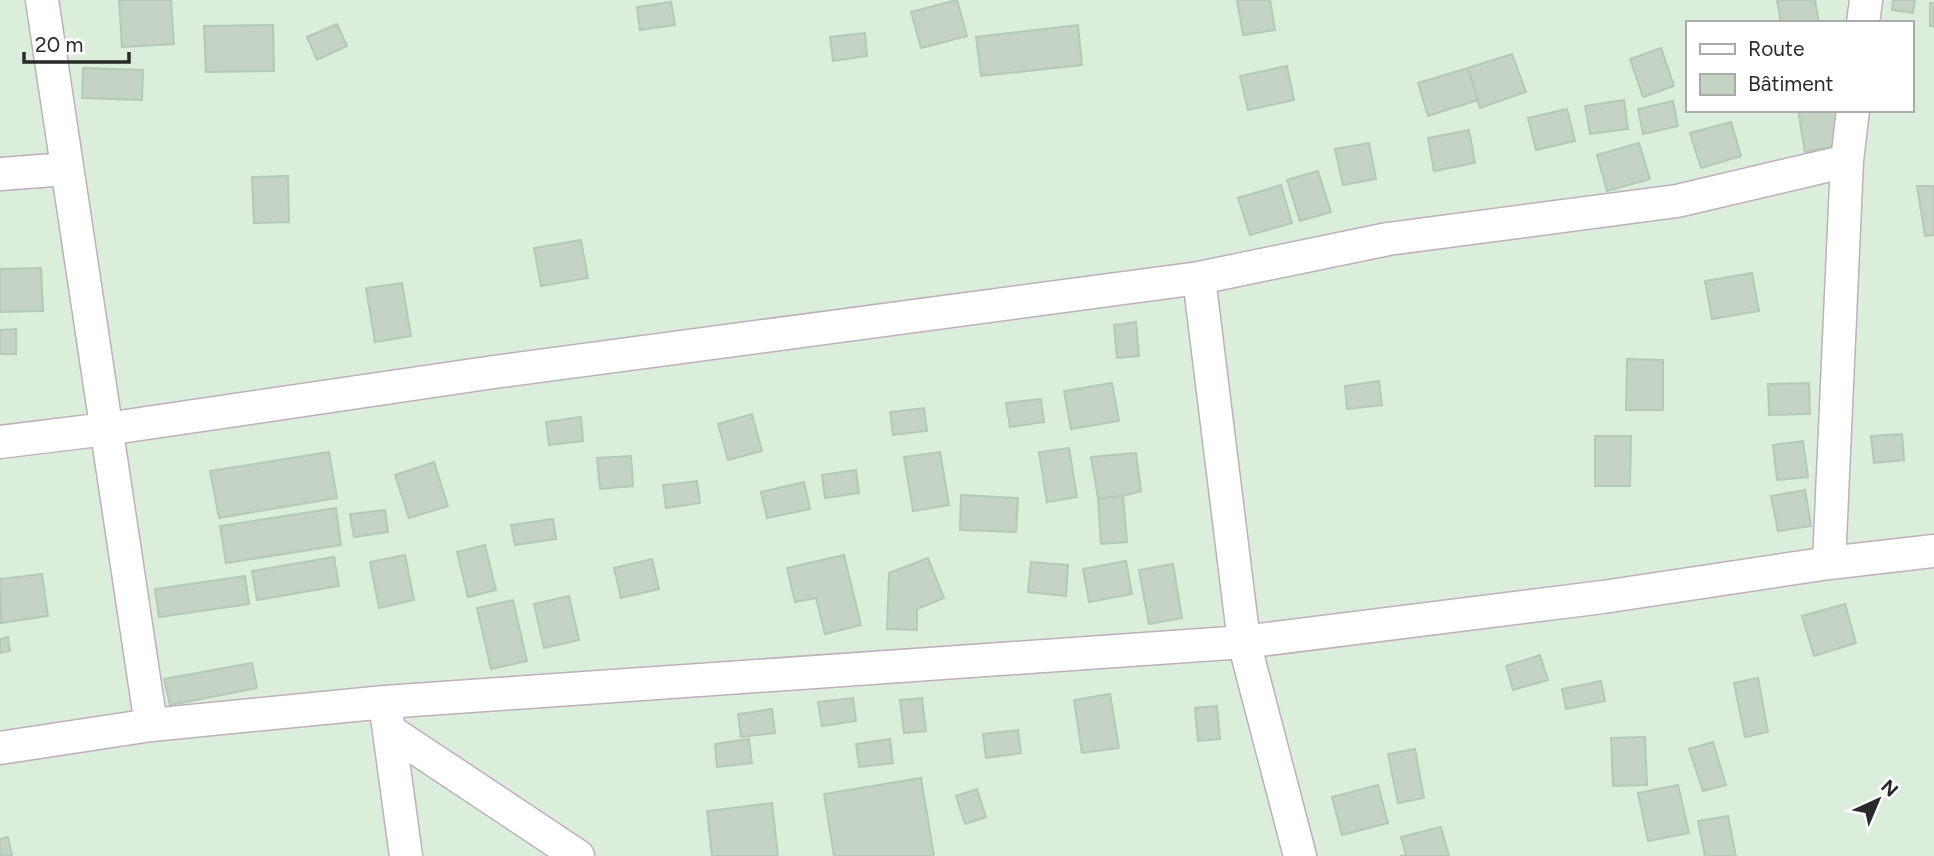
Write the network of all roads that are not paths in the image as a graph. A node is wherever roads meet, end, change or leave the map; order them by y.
1 (42, 0) edge
2 (1866, 0) edge
3 (1863, 21) edge
4 (1853, 112) edge
5 (1847, 162) junction
6 (67, 169) junction
7 (0, 174) edge
8 (1199, 278) junction
9 (106, 429) junction
10 (0, 442) edge
11 (1934, 551) edge
12 (1829, 563) junction
13 (1244, 642) junction
14 (387, 717) junction
15 (151, 725) junction
16 (0, 748) edge
17 (406, 856) edge
18 (578, 856) edge
19 (1300, 856) edge

1 - 6 street
2 - 3 street
4 - 5 street
5 - 8 street
5 - 12 street
6 - 7 street
6 - 9 street
8 - 9 street
8 - 13 street
9 - 10 street
9 - 15 street
11 - 12 street
12 - 13 street
13 - 14 street
13 - 19 street
14 - 15 street
14 - 17 street
14 - 18 street
15 - 16 street

